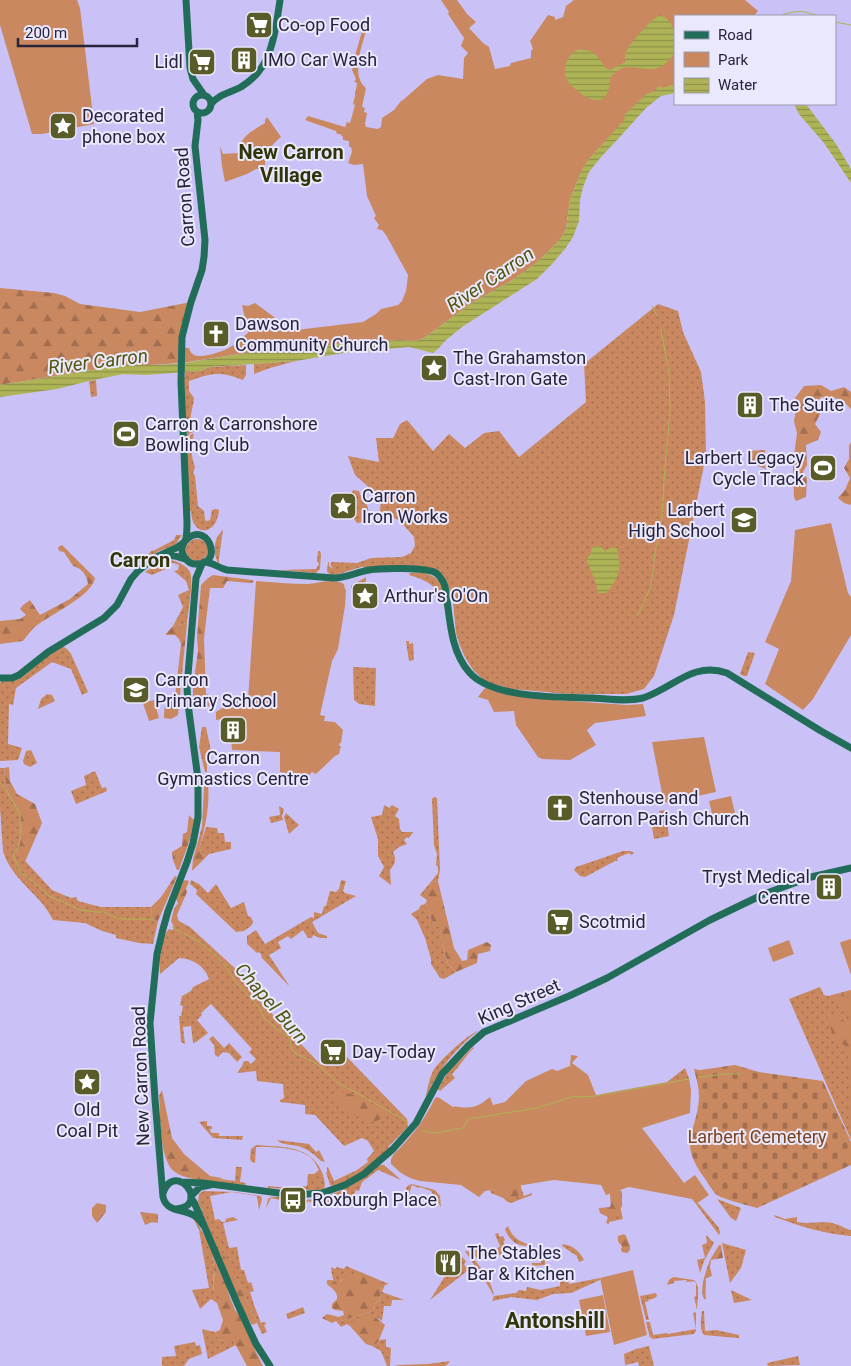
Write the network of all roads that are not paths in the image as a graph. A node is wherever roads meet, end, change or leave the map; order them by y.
1 (186, 0) edge
2 (280, 0) edge
3 (207, 98) junction
4 (197, 112) junction
5 (206, 112) junction
6 (197, 135) junction
7 (187, 522) junction
8 (198, 535) junction
9 (184, 542) junction
10 (212, 552) junction
11 (187, 561) junction
12 (148, 563) junction
13 (203, 563) junction
14 (216, 564) junction
15 (196, 578) junction
16 (0, 678) edge
17 (851, 748) edge
18 (851, 868) edge
19 (159, 1160) junction
20 (179, 1181) junction
21 (212, 1185) junction
22 (163, 1192) junction
23 (191, 1197) junction
24 (176, 1209) junction
25 (203, 1225) junction
26 (270, 1366) edge

1 - 3 main road
2 - 3 main road
3 - 4 main road
3 - 5 main road
4 - 5 main road
4 - 6 main road, Carron Road
5 - 6 main road, Carron Road
6 - 7 main road, Carron Road
7 - 8 main road
7 - 9 main road
8 - 9 main road
8 - 10 main road
9 - 11 main road
9 - 12 main road
10 - 13 main road
10 - 14 main road
11 - 12 main road
11 - 13 main road
11 - 15 main road, New Carron Road
12 - 16 main road
13 - 14 main road
13 - 15 main road, New Carron Road
14 - 17 main road
15 - 19 main road, New Carron Road
18 - 21 main road, King Street
19 - 20 main road, New Carron Road
19 - 22 main road, New Carron Road
20 - 21 main road, King Street
20 - 22 main road
20 - 23 main road
21 - 23 main road
22 - 24 main road
23 - 24 main road
23 - 25 main road
24 - 25 main road
25 - 26 main road

